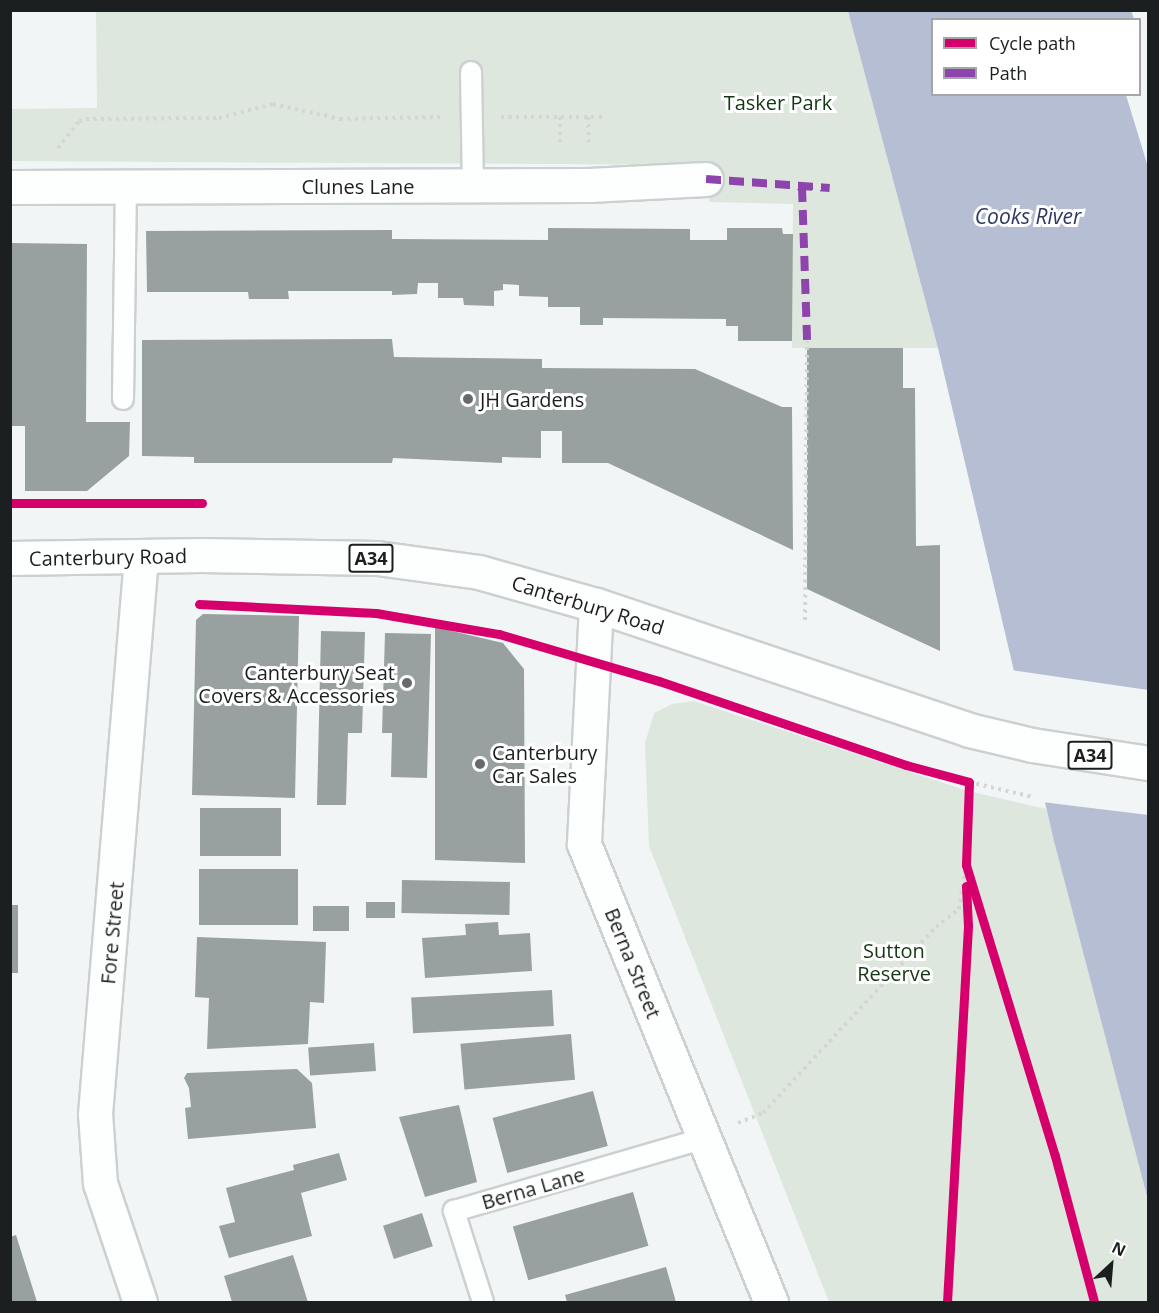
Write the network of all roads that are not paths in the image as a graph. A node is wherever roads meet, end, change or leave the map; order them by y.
1 (471, 72) dead end
2 (706, 179) dead end
3 (473, 186) junction
4 (10, 187) edge
5 (126, 188) junction
6 (123, 399) dead end
7 (141, 557) junction
8 (10, 558) edge
9 (596, 605) junction
10 (1149, 763) edge
11 (705, 1138) junction
12 (140, 1302) edge
13 (483, 1302) edge
14 (771, 1302) edge

1 - 3 lane
2 - 3 main road, Clunes Lane
3 - 5 main road, Clunes Lane
4 - 5 main road, Clunes Lane
5 - 6 lane
7 - 8 main road, Canterbury Road / A34
7 - 9 main road, Canterbury Road / A34
7 - 12 main road, Fore Street
9 - 10 main road, Canterbury Road / A34
9 - 11 main road, Berna Street
11 - 13 lane, Berna Lane
11 - 14 main road, Berna Street

